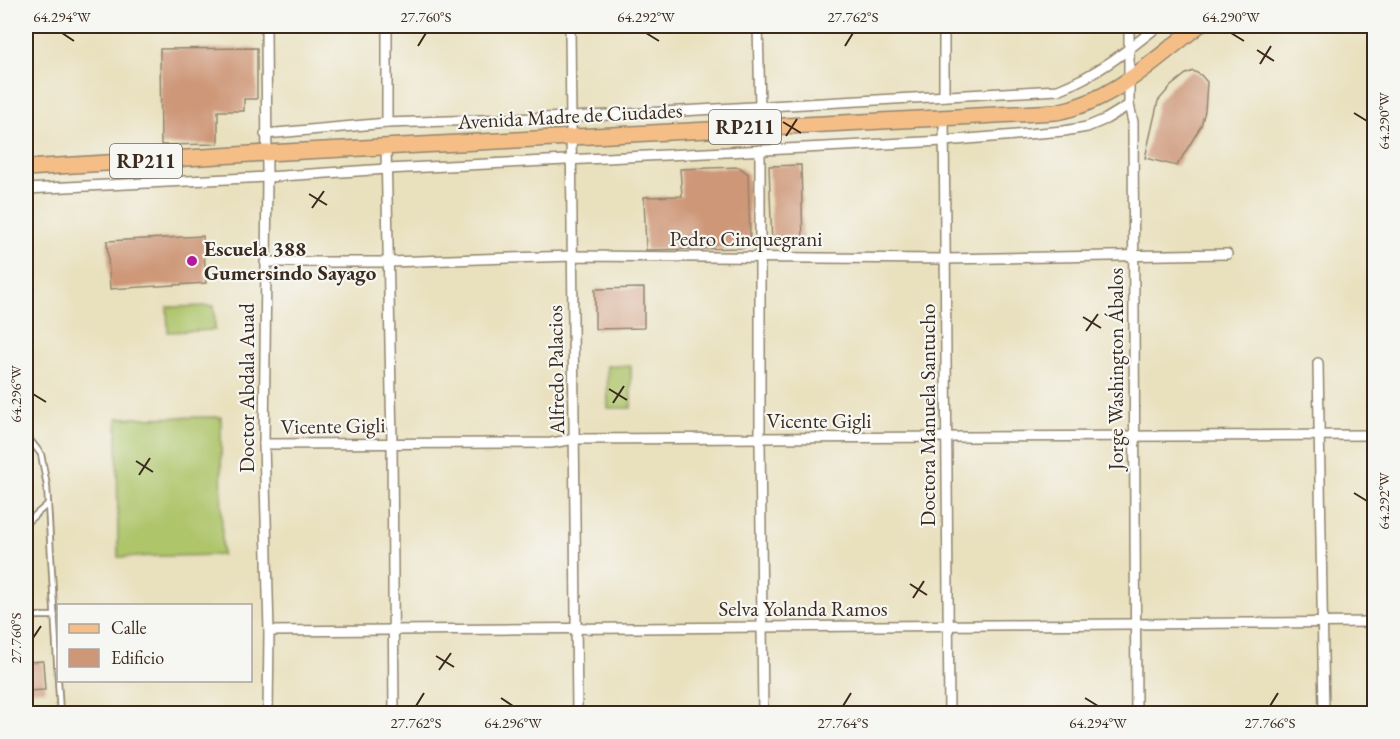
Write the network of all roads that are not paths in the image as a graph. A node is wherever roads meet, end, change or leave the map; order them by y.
1 (266, 26) edge
2 (387, 26) edge
3 (570, 26) edge
4 (758, 26) edge
5 (944, 26) edge
6 (1129, 26) edge
7 (1158, 26) edge
8 (1198, 26) edge
9 (1129, 50) junction
10 (1130, 79) junction
11 (944, 96) junction
12 (1130, 105) junction
13 (760, 106) junction
14 (572, 117) junction
15 (944, 117) junction
16 (387, 123) junction
17 (265, 134) junction
18 (572, 137) junction
19 (944, 141) junction
20 (386, 147) junction
21 (760, 150) junction
22 (266, 153) junction
23 (572, 159) junction
24 (26, 168) edge
25 (387, 168) junction
26 (267, 177) junction
27 (26, 189) edge
28 (1227, 254) dead end
29 (573, 256) junction
30 (1133, 256) junction
31 (760, 257) junction
32 (945, 259) junction
33 (265, 262) junction
34 (389, 262) junction
35 (1318, 363) dead end
36 (26, 435) edge
37 (1319, 435) junction
38 (1374, 435) edge
39 (1135, 436) junction
40 (946, 438) junction
41 (575, 439) junction
42 (760, 439) junction
43 (392, 443) junction
44 (264, 444) junction
45 (48, 504) junction
46 (26, 523) edge
47 (26, 616) edge
48 (55, 616) junction
49 (1322, 622) junction
50 (1374, 622) edge
51 (1135, 624) junction
52 (948, 626) junction
53 (762, 627) junction
54 (577, 629) junction
55 (393, 630) junction
56 (269, 631) junction
57 (57, 655) edge
58 (58, 682) edge
59 (60, 714) edge
60 (268, 714) edge
61 (394, 714) edge
62 (577, 714) edge
63 (763, 714) edge
64 (949, 714) edge
65 (1136, 714) edge
66 (1324, 714) edge

1 - 17 street, Doctor Abdala Auad
2 - 16 street
3 - 14 street, Alfredo Palacios
4 - 13 street
5 - 11 street
6 - 9 street, Jorge Washington Ábalos
7 - 9 street
8 - 10 main road, Avenida Madre de Ciudades / RP211
9 - 10 street, Jorge Washington Ábalos
9 - 11 street
10 - 12 street, Jorge Washington Ábalos
10 - 15 main road, Avenida Madre de Ciudades / RP211
11 - 13 street
12 - 19 street
12 - 30 street, Jorge Washington Ábalos
13 - 14 street
14 - 16 street
14 - 18 street, Alfredo Palacios
15 - 18 main road, Avenida Madre de Ciudades / RP211
15 - 19 street, Doctora Manuela Santucho
16 - 17 street
17 - 22 street, Doctor Abdala Auad
18 - 20 main road, Avenida Madre de Ciudades / RP211
18 - 23 street, Alfredo Palacios
19 - 21 street
19 - 32 street, Doctora Manuela Santucho
20 - 22 main road, Avenida Madre de Ciudades / RP211
20 - 25 street
21 - 23 street
21 - 31 street
22 - 24 main road, Avenida Madre de Ciudades / RP211
22 - 26 street, Doctor Abdala Auad
23 - 25 street
23 - 29 street, Alfredo Palacios
25 - 26 street
25 - 34 street
26 - 27 street
26 - 33 street, Doctor Abdala Auad
28 - 30 street, Pedro Cinquegrani
29 - 31 street, Pedro Cinquegrani
29 - 34 street, Pedro Cinquegrani
29 - 41 street, Alfredo Palacios
30 - 32 street, Pedro Cinquegrani
30 - 39 street, Jorge Washington Ábalos
31 - 32 street, Pedro Cinquegrani
31 - 42 street
32 - 40 street, Doctora Manuela Santucho
33 - 34 street, Pedro Cinquegrani
33 - 44 street, Doctor Abdala Auad
34 - 43 street
35 - 37 street
36 - 45 lane
37 - 38 street, Vicente Gigli
37 - 39 street, Vicente Gigli
37 - 49 street
39 - 40 street, Vicente Gigli
39 - 51 street, Jorge Washington Ábalos
40 - 42 street, Vicente Gigli
40 - 52 street, Doctora Manuela Santucho
41 - 42 street, Vicente Gigli
41 - 43 street, Vicente Gigli
41 - 54 street, Alfredo Palacios
42 - 53 street
43 - 44 street, Vicente Gigli
43 - 55 street
44 - 56 street, Doctor Abdala Auad
45 - 46 lane
45 - 48 lane
47 - 48 lane
48 - 57 lane
49 - 50 street, Selva Yolanda Ramos
49 - 51 street, Selva Yolanda Ramos
49 - 66 street
51 - 52 street, Selva Yolanda Ramos
51 - 65 street, Jorge Washington Ábalos
52 - 53 street, Selva Yolanda Ramos
52 - 64 street, Doctora Manuela Santucho
53 - 54 street, Selva Yolanda Ramos
53 - 63 street
54 - 55 street, Selva Yolanda Ramos
54 - 62 street, Alfredo Palacios
55 - 56 street, Selva Yolanda Ramos
55 - 61 street
56 - 60 street, Doctor Abdala Auad
58 - 59 lane

